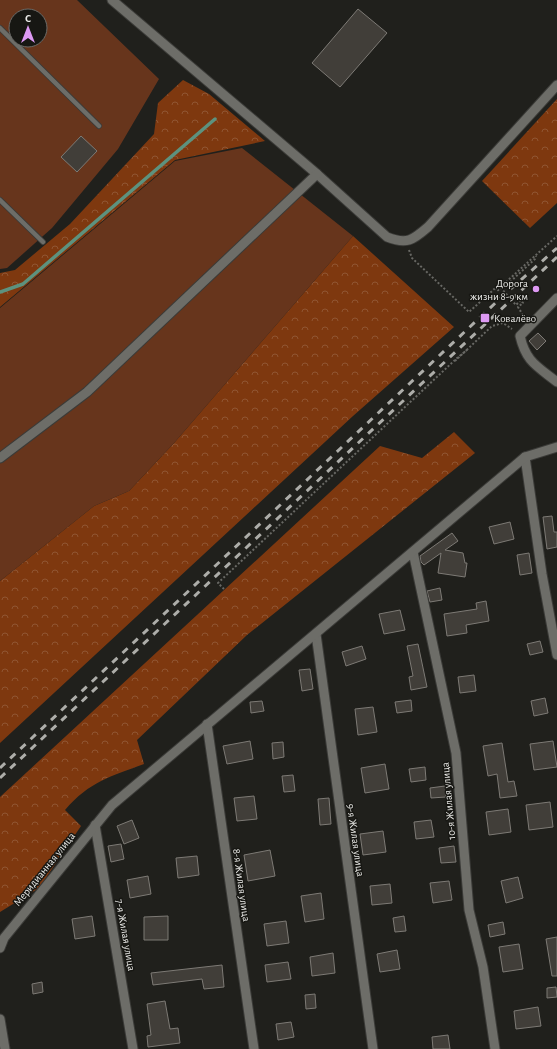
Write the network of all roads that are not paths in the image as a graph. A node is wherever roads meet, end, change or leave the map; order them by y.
1 (112, 0) edge
2 (0, 28) edge
3 (557, 84) edge
4 (99, 126) dead end
5 (317, 174) junction
6 (0, 200) edge
7 (43, 242) dead end
8 (557, 298) edge
9 (557, 382) edge
10 (557, 448) edge
11 (525, 457) junction
12 (0, 458) edge
13 (413, 552) junction
14 (316, 634) junction
15 (557, 655) edge
16 (208, 724) junction
17 (95, 825) junction
18 (0, 948) edge
19 (0, 1019) edge
20 (5, 1049) edge
21 (133, 1049) edge
22 (254, 1049) edge
23 (373, 1049) edge
24 (495, 1049) edge

1 - 5 street
2 - 4 lane
3 - 5 street
5 - 12 street
6 - 7 lane
8 - 9 street
10 - 11 street
11 - 13 street, Меридианная улица
11 - 15 street
13 - 14 street, Меридианная улица
13 - 24 street, 10-я Жилая улица
14 - 16 street, Меридианная улица
14 - 23 street, 9-я Жилая улица
16 - 17 street, Меридианная улица
16 - 22 street, 8-я Жилая улица
17 - 18 street, Меридианная улица
17 - 21 street, 7-я Жилая улица
19 - 20 street

